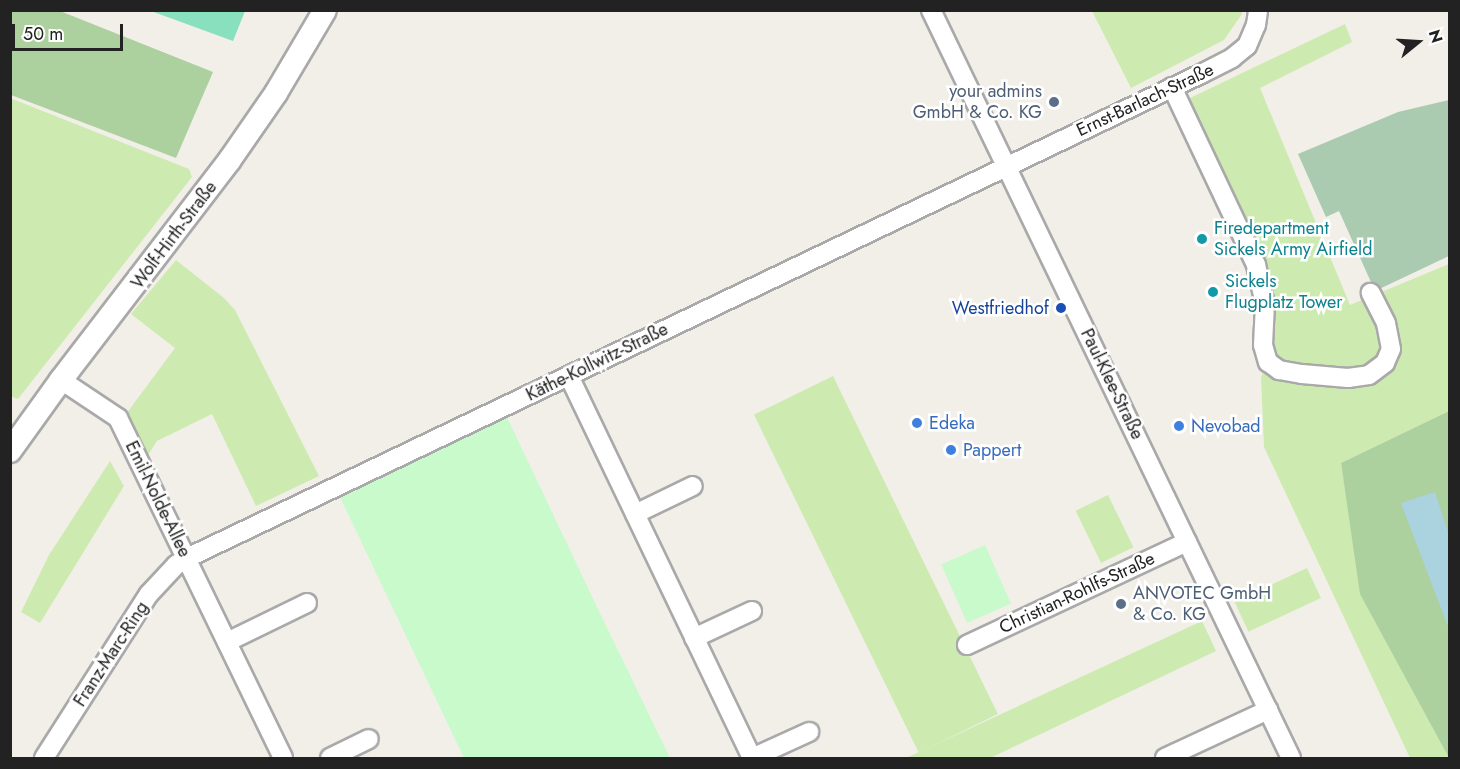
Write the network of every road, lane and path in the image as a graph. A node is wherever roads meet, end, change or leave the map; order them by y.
1 (325, 10) edge
2 (931, 10) edge
3 (1258, 10) edge
4 (1172, 87) junction
5 (1007, 165) junction
6 (1371, 293) dead end
7 (569, 376) junction
8 (61, 380) junction
9 (10, 451) edge
10 (693, 486) dead end
11 (635, 514) junction
12 (1187, 542) junction
13 (187, 558) junction
14 (307, 603) dead end
15 (752, 611) dead end
16 (694, 638) junction
17 (227, 642) junction
18 (967, 645) dead end
19 (1268, 710) junction
20 (809, 732) dead end
21 (369, 739) dead end
22 (752, 758) edge
23 (44, 759) edge
24 (283, 759) edge
25 (330, 759) edge
26 (1165, 759) edge
27 (1291, 759) edge

1 - 8 street, Wolf-Hirth-Straße
2 - 5 street, Paul-Klee-Straße
3 - 4 street, Ernst-Barlach-Straße
4 - 5 street, Ernst-Barlach-Straße
4 - 6 street
5 - 7 street, Käthe-Kollwitz-Straße
5 - 12 street, Paul-Klee-Straße
7 - 11 street
7 - 13 street, Käthe-Kollwitz-Straße
8 - 9 street, Wolf-Hirth-Straße
8 - 13 street, Emil-Nolde-Allee
10 - 11 street
11 - 16 street
12 - 18 street, Christian-Rohlfs-Straße
12 - 19 street, Paul-Klee-Straße
13 - 17 street, Emil-Nolde-Allee
13 - 23 street, Franz-Marc-Ring
14 - 17 street
15 - 16 street
16 - 22 street
17 - 24 street, Emil-Nolde-Allee
19 - 26 street
19 - 27 street, Paul-Klee-Straße
20 - 22 street
21 - 25 street

